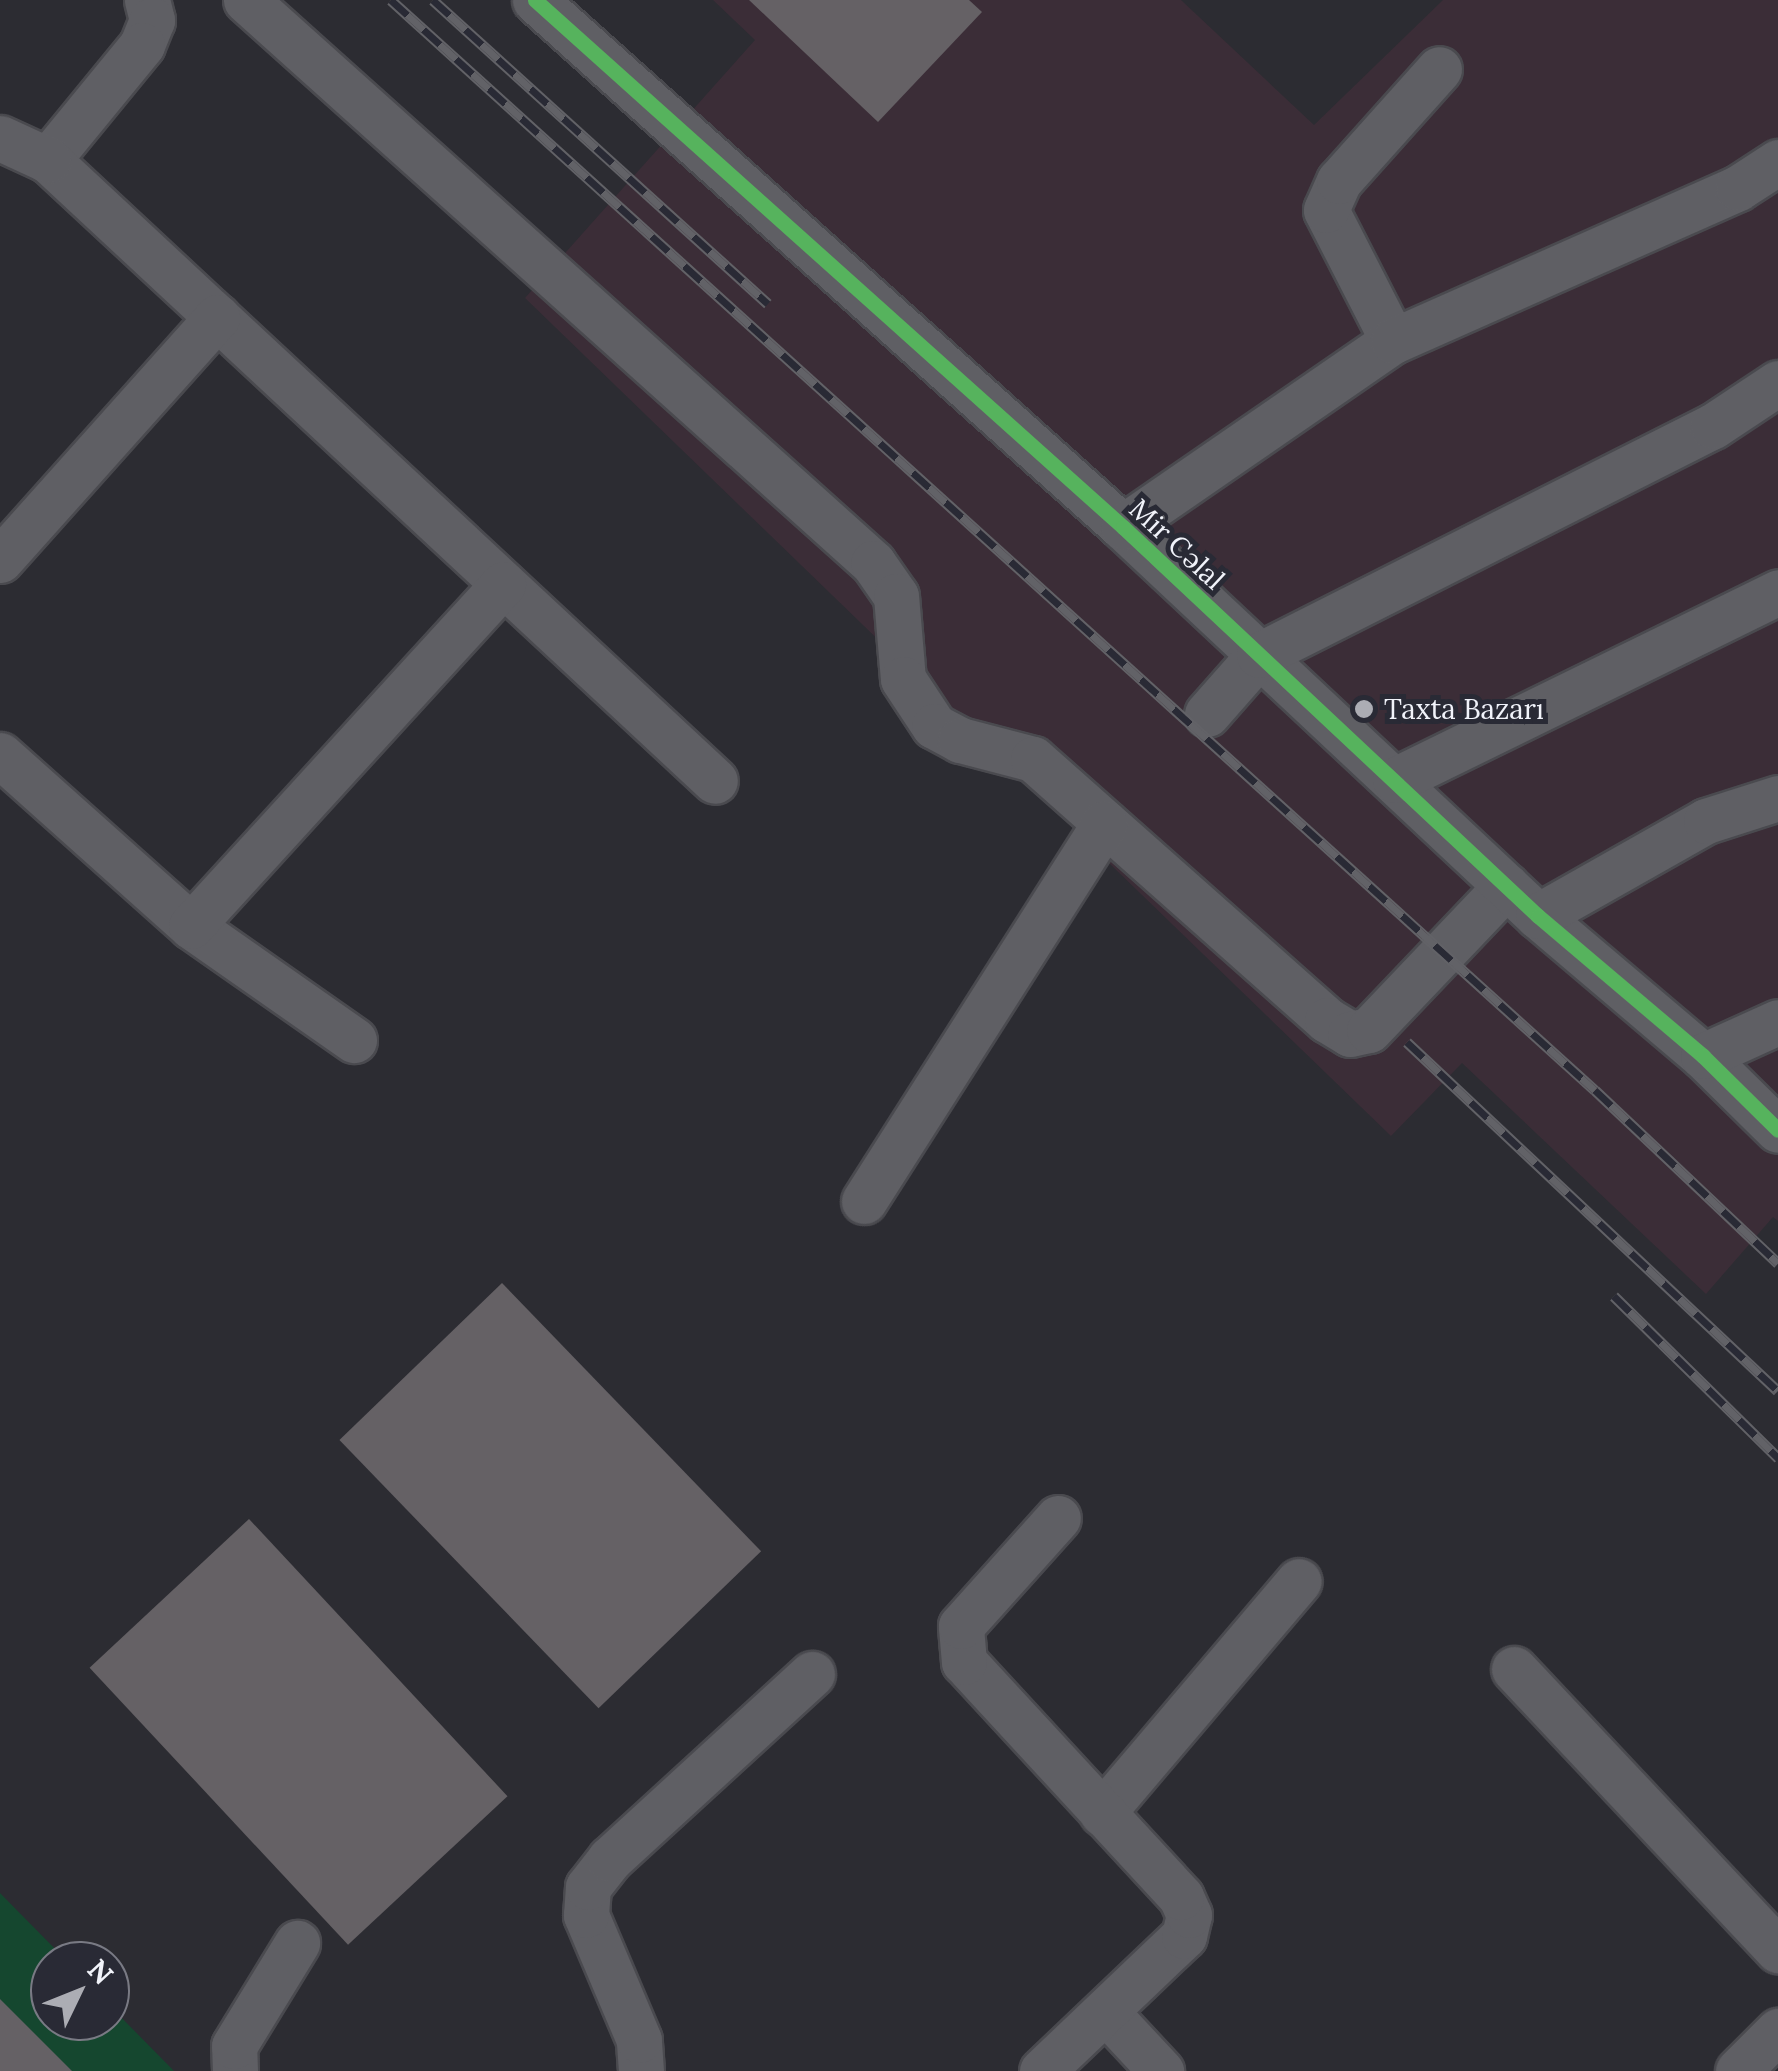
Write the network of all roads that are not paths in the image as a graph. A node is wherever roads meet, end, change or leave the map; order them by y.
1 (147, 0) edge
2 (246, 0) edge
3 (535, 0) edge
4 (1439, 69) dead end
5 (0, 138) edge
6 (48, 160) junction
7 (1778, 162) edge
8 (217, 318) junction
9 (1392, 341) junction
10 (1778, 383) edge
11 (1123, 527) junction
12 (0, 560) edge
13 (503, 584) junction
14 (1778, 592) edge
15 (1259, 656) junction
16 (1207, 714) dead end
17 (0, 755) edge
18 (1395, 780) junction
19 (716, 782) dead end
20 (1778, 798) edge
21 (1105, 823) junction
22 (1522, 901) junction
23 (191, 926) junction
24 (1778, 1022) edge
25 (354, 1040) dead end
26 (1704, 1056) junction
27 (1778, 1130) edge
28 (864, 1200) dead end
29 (1058, 1518) dead end
30 (1299, 1581) dead end
31 (1514, 1669) dead end
32 (812, 1674) dead end
33 (1102, 1813) junction
34 (297, 1943) dead end
35 (1778, 1950) edge
36 (1106, 2012) junction
37 (1778, 2031) edge
38 (234, 2071) edge
39 (641, 2071) edge
40 (1042, 2071) edge
41 (1161, 2071) edge
42 (1738, 2071) edge

1 - 6 street
2 - 21 street
3 - 11 street, Mir Cəlal
4 - 9 street
5 - 6 street
6 - 8 street
7 - 9 street
8 - 12 street
8 - 13 street
9 - 11 street
10 - 15 street
11 - 15 street, Mir Cəlal
13 - 19 street
13 - 23 street
14 - 18 street
15 - 16 street
15 - 18 street, Mir Cəlal
17 - 23 street
18 - 22 street, Mir Cəlal
20 - 22 street
21 - 22 street
21 - 28 street
22 - 26 street, Mir Cəlal
23 - 25 street
24 - 26 street
26 - 27 street, Mir Cəlal
29 - 33 street
30 - 33 street
31 - 35 street
32 - 39 street
33 - 36 street
34 - 38 street
36 - 40 street
36 - 41 street
37 - 42 street

